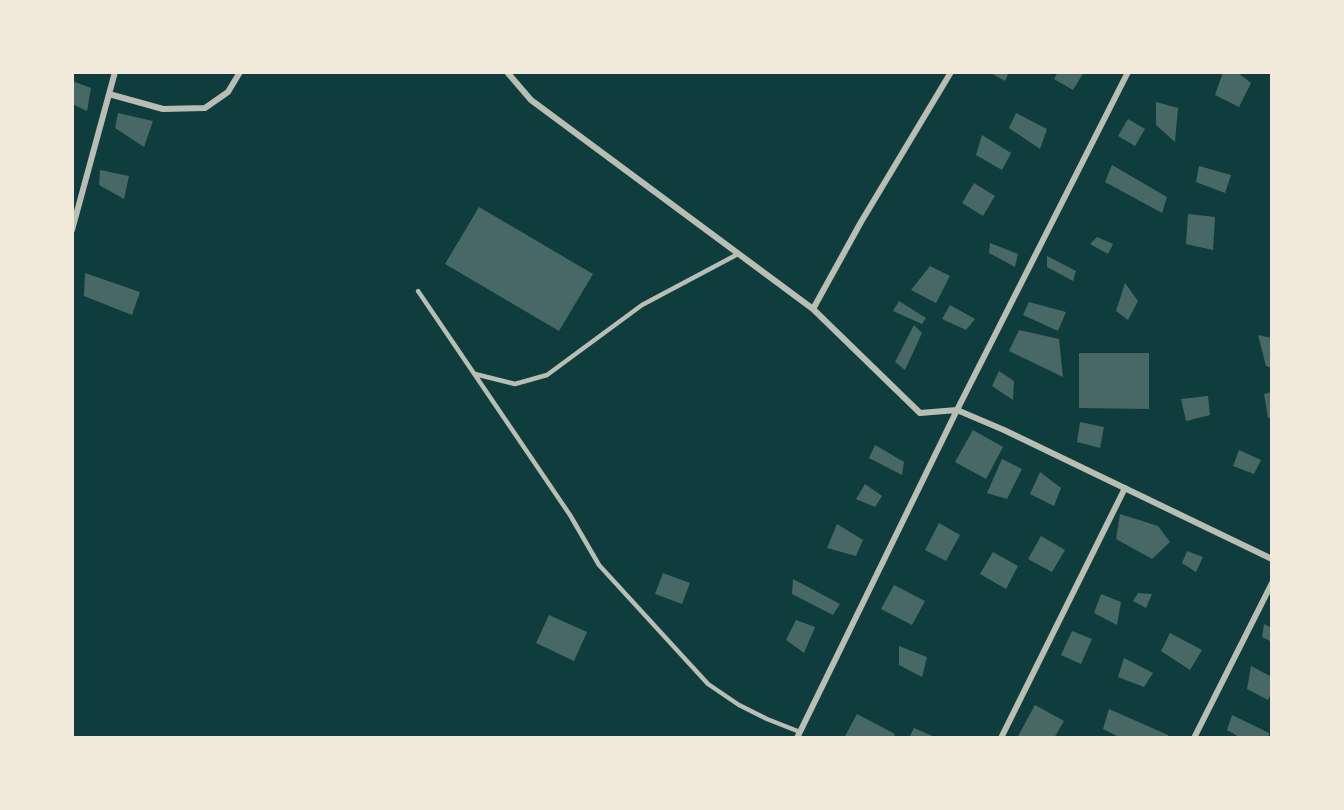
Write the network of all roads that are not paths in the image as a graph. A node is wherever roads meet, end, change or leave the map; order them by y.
1 (115, 72) edge
2 (240, 72) edge
3 (507, 72) edge
4 (951, 72) edge
5 (1128, 72) edge
6 (109, 94) junction
7 (72, 230) edge
8 (738, 254) junction
9 (418, 291) dead end
10 (813, 309) junction
11 (474, 374) junction
12 (957, 410) junction
13 (1125, 488) junction
14 (1272, 559) edge
15 (1272, 583) edge
16 (798, 735) edge
17 (1001, 738) edge
18 (1194, 738) edge

1 - 6 street
2 - 6 street
3 - 8 street
4 - 10 street
5 - 12 street
6 - 7 street
8 - 10 street
8 - 11 lane
9 - 11 lane
10 - 12 street
11 - 16 lane
12 - 13 street
12 - 16 street
13 - 14 street
13 - 17 street
15 - 18 street

